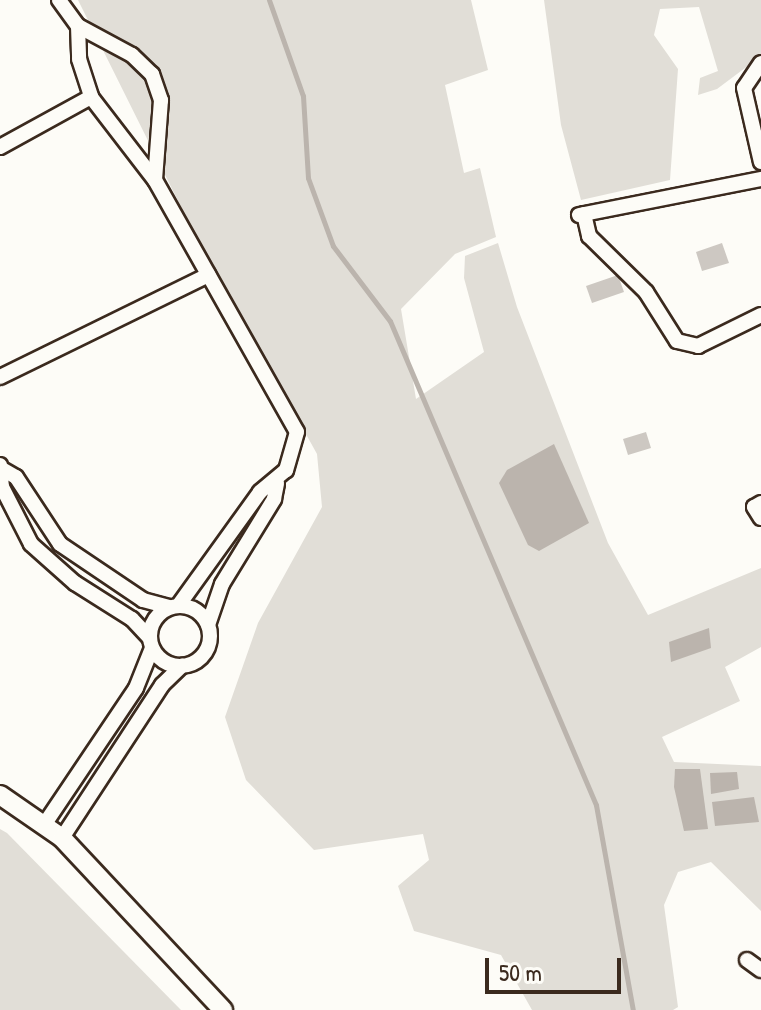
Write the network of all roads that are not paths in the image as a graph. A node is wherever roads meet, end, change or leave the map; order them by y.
1 (59, 0) edge
2 (78, 26) junction
3 (761, 63) edge
4 (91, 97) junction
5 (0, 147) edge
6 (761, 162) edge
7 (761, 179) edge
8 (155, 180) junction
9 (208, 275) junction
10 (761, 315) edge
11 (0, 377) edge
12 (1, 467) edge
13 (277, 483) junction
14 (761, 503) edge
15 (761, 518) edge
16 (86, 564) junction
17 (75, 583) junction
18 (174, 607) junction
19 (208, 625) junction
20 (151, 643) junction
21 (182, 666) junction
22 (0, 795) edge
23 (44, 825) junction
24 (62, 838) junction
25 (747, 960) dead end
26 (761, 970) edge
27 (223, 1010) edge

1 - 2 street
2 - 4 street
2 - 8 street
3 - 6 street
4 - 5 street
4 - 8 street
7 - 10 street
8 - 9 street
9 - 11 street
9 - 13 street
12 - 16 street
12 - 17 street
13 - 18 street
13 - 19 street
14 - 15 street
16 - 17 street
16 - 18 street
17 - 20 street
18 - 19 street
18 - 20 street
19 - 21 street
20 - 21 street
20 - 23 street
21 - 24 street
22 - 23 street
23 - 24 street
24 - 27 street
25 - 26 street

